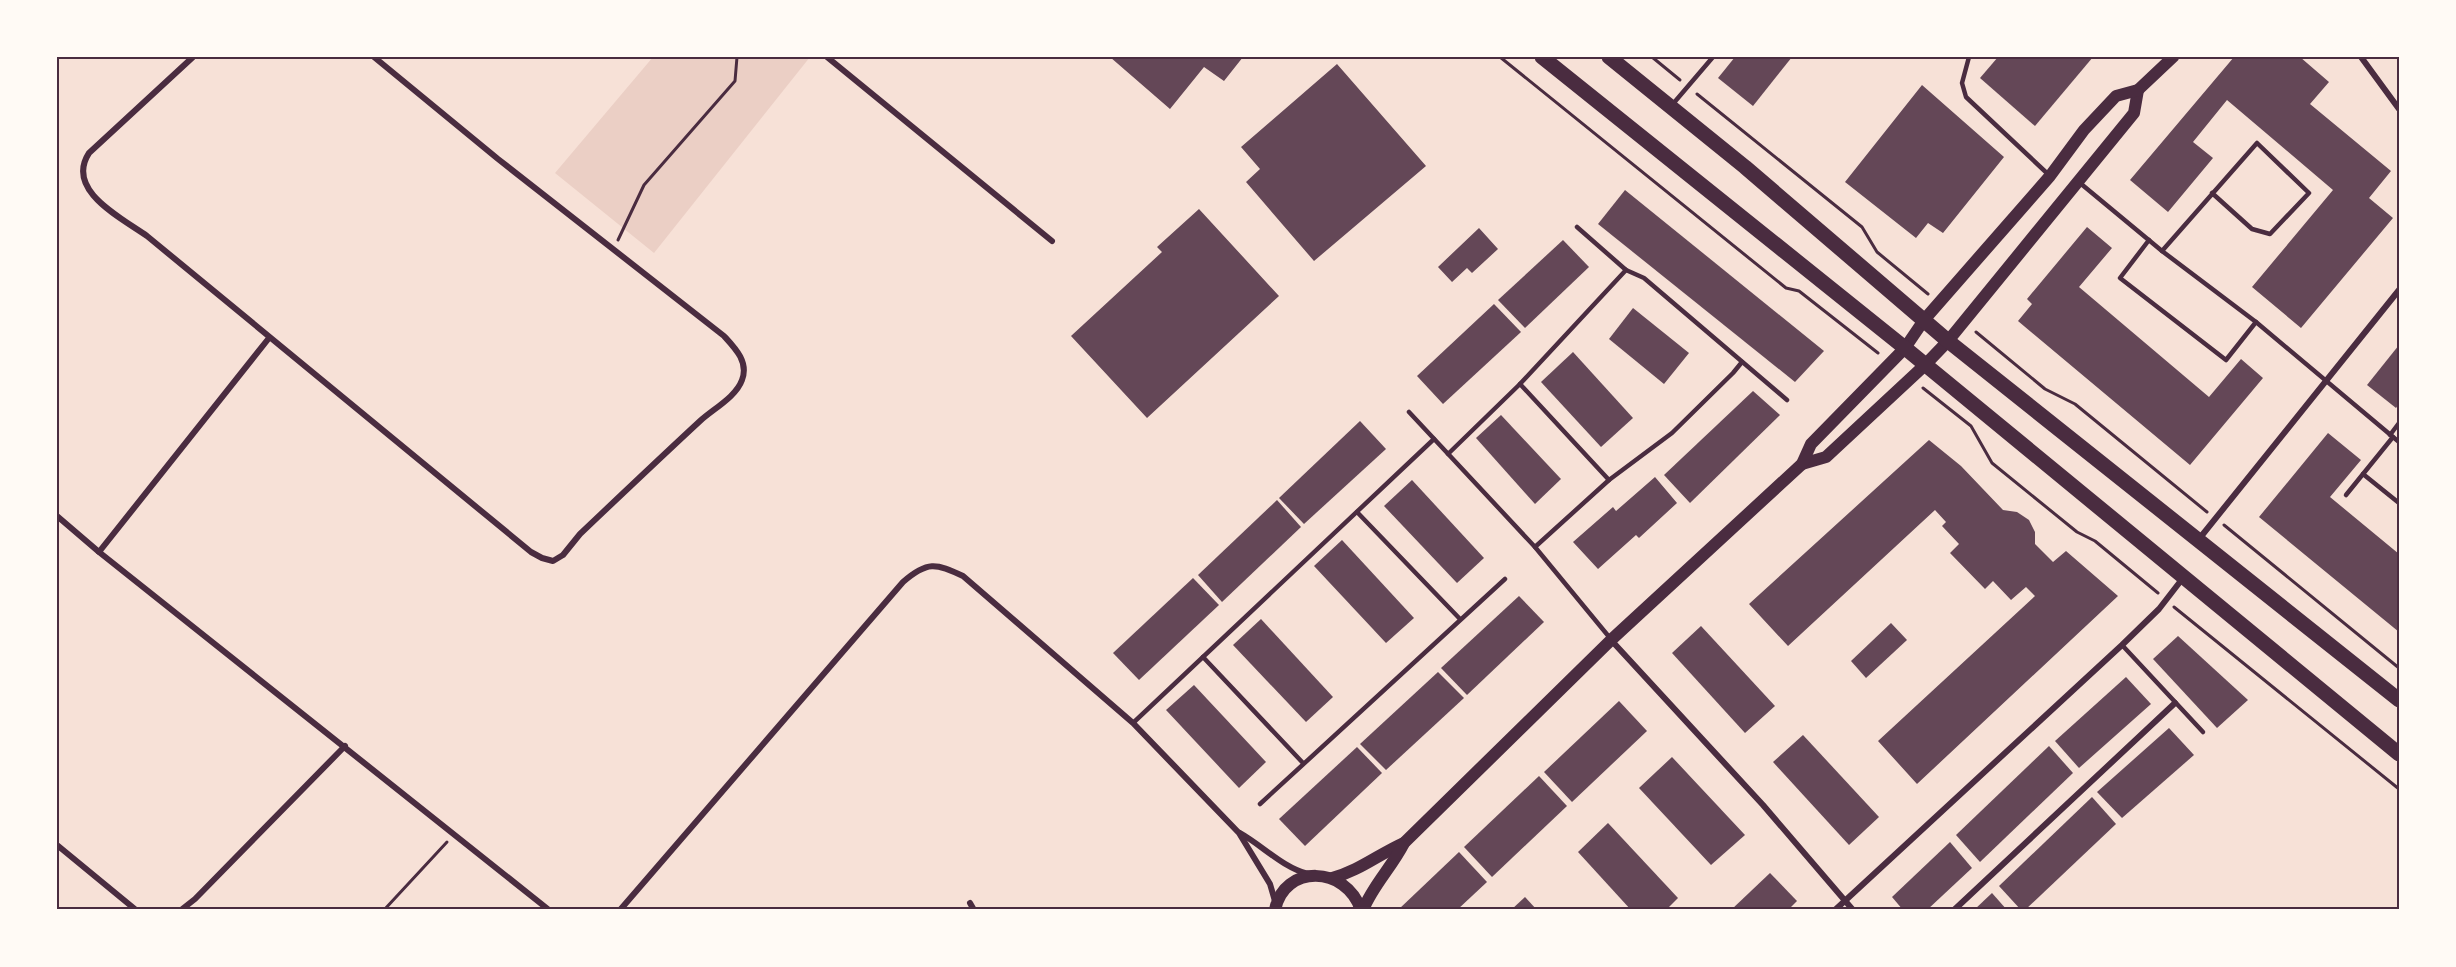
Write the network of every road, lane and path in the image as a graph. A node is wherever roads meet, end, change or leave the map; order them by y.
1 (193, 57) edge
2 (374, 57) edge
3 (738, 57) edge
4 (826, 57) edge
5 (1500, 57) edge
6 (1542, 57) edge
7 (1608, 57) edge
8 (1652, 57) edge
9 (1713, 57) edge
10 (1969, 57) edge
11 (2173, 57) edge
12 (2361, 57) edge
13 (1672, 73) dead end
14 (2138, 90) junction
15 (1701, 98) dead end
16 (1671, 107) junction
17 (2399, 110) edge
18 (2050, 176) junction
19 (2078, 181) junction
20 (2212, 193) junction
21 (1577, 227) dead end
22 (2149, 240) junction
23 (1052, 241) dead end
24 (613, 250) junction
25 (2162, 251) junction
26 (1877, 252) dead end
27 (1626, 270) junction
28 (2399, 290) edge
29 (1818, 304) dead end
30 (1924, 320) junction
31 (2256, 322) junction
32 (269, 338) junction
33 (1948, 341) junction
34 (1905, 348) junction
35 (1742, 362) junction
36 (1925, 365) junction
37 (2326, 381) junction
38 (2037, 382) dead end
39 (1520, 384) junction
40 (1787, 400) dead end
41 (1409, 412) dead end
42 (2399, 423) edge
43 (1971, 426) dead end
44 (2392, 436) junction
45 (1434, 439) junction
46 (2399, 442) edge
47 (1448, 454) junction
48 (1802, 464) junction
49 (2363, 474) junction
50 (1609, 480) junction
51 (2346, 495) dead end
52 (2191, 499) dead end
53 (2399, 503) edge
54 (1357, 512) junction
55 (57, 516) edge
56 (2232, 532) dead end
57 (2198, 539) junction
58 (1535, 547) junction
59 (99, 552) junction
60 (2184, 578) junction
61 (1505, 579) dead end
62 (2166, 600) junction
63 (1461, 619) junction
64 (1611, 640) junction
65 (2122, 645) junction
66 (1203, 657) junction
67 (2399, 668) edge
68 (2399, 700) edge
69 (2175, 703) junction
70 (1133, 723) junction
71 (2203, 732) dead end
72 (345, 746) junction
73 (2399, 754) edge
74 (1303, 763) junction
75 (2399, 789) edge
76 (1260, 804) dead end
77 (1239, 833) junction
78 (454, 834) junction
79 (1404, 843) junction
80 (57, 845) edge
81 (1316, 875) junction
82 (1332, 878) junction
83 (1845, 901) junction
84 (970, 903) dead end
85 (1276, 908) edge
86 (136, 910) edge
87 (181, 910) edge
88 (384, 910) edge
89 (549, 910) edge
90 (620, 910) edge
91 (974, 910) edge
92 (1362, 910) edge
93 (1835, 910) edge
94 (1853, 910) edge
95 (1953, 910) edge

1 - 32 street
2 - 24 street
3 - 24 path
4 - 23 street
5 - 29 path
6 - 34 main road
7 - 16 main road
8 - 13 path
9 - 16 lane
10 - 18 lane
11 - 14 main road
12 - 17 street
14 - 18 main road
14 - 19 main road
15 - 26 path
16 - 30 main road
18 - 30 main road
19 - 22 lane
19 - 33 main road
20 - 20 lane
20 - 25 lane
21 - 27 lane
22 - 25 lane
22 - 31 lane
24 - 32 street
25 - 31 lane
27 - 35 lane
27 - 39 lane
28 - 37 street
30 - 33 main road
30 - 34 main road
31 - 37 lane
32 - 59 street
33 - 36 main road
33 - 57 main road
34 - 36 main road
34 - 48 main road
35 - 40 lane
35 - 50 lane
36 - 48 main road
36 - 60 main road
37 - 44 lane
37 - 57 street
38 - 52 path
39 - 47 lane
39 - 50 lane
41 - 45 lane
42 - 44 lane
43 - 62 path
44 - 46 lane
44 - 49 lane
45 - 47 lane
45 - 54 lane
47 - 58 lane
48 - 64 main road
49 - 51 lane
49 - 53 lane
50 - 58 lane
54 - 63 lane
54 - 66 lane
55 - 59 street
56 - 67 path
57 - 68 main road
58 - 64 lane
59 - 72 street
60 - 62 street
60 - 73 main road
61 - 63 lane
62 - 65 street
62 - 75 path
63 - 74 lane
64 - 79 main road
64 - 83 street
65 - 69 lane
65 - 83 street
66 - 70 lane
66 - 74 lane
69 - 71 lane
69 - 95 street
70 - 77 street
70 - 90 street
72 - 78 street
72 - 87 street
74 - 76 lane
77 - 81 street
77 - 85 street
78 - 88 path
78 - 89 street
79 - 82 main road
79 - 92 main road
80 - 86 street
81 - 82 main road
81 - 85 main road
82 - 92 main road
83 - 93 street
83 - 94 street
84 - 91 street

